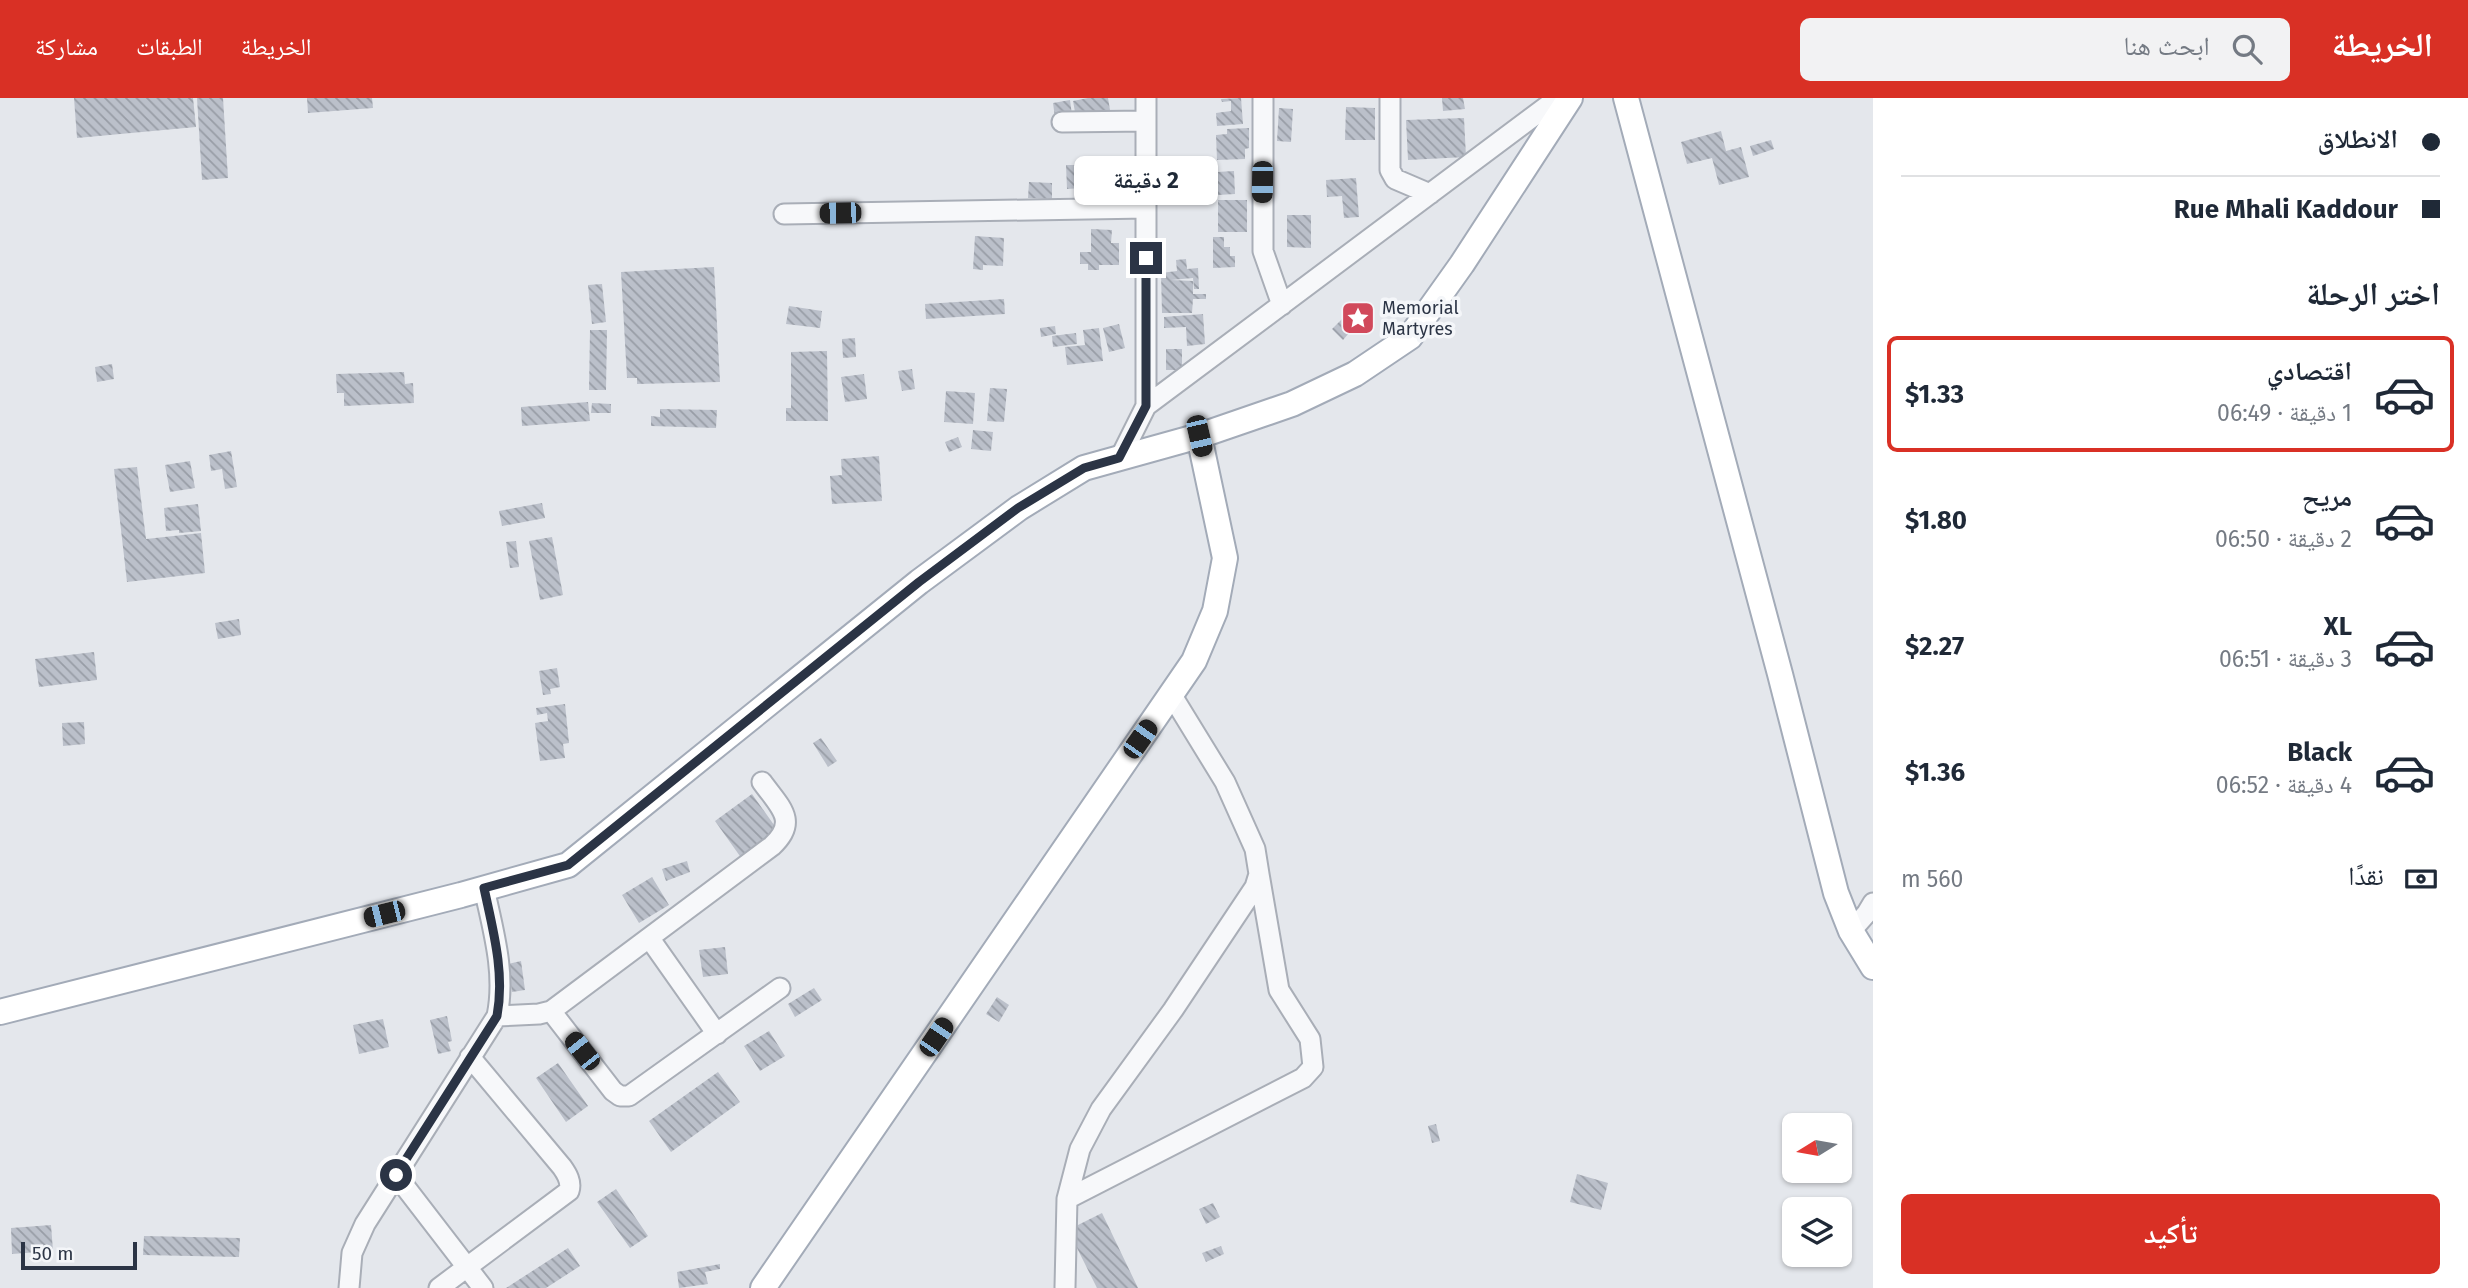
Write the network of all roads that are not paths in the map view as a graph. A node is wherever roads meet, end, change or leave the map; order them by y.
1 (1146, 98) edge
2 (1263, 98) edge
3 (1390, 98) edge
4 (1558, 98) edge
5 (1570, 98) edge
6 (1626, 98) edge
7 (1146, 121) junction
8 (1062, 122) dead end
9 (1430, 194) junction
10 (1146, 208) junction
11 (784, 214) dead end
12 (1282, 305) junction
13 (1146, 406) junction
14 (1199, 436) junction
15 (1119, 458) junction
16 (1171, 694) junction
17 (762, 782) dead end
18 (1259, 874) junction
19 (484, 888) junction
20 (1873, 903) edge
21 (1851, 931) junction
22 (650, 939) junction
23 (1873, 967) edge
24 (780, 988) dead end
25 (551, 1011) junction
26 (0, 1012) edge
27 (497, 1016) junction
28 (717, 1034) junction
29 (470, 1057) junction
30 (396, 1175) junction
31 (1067, 1199) junction
32 (467, 1267) junction
33 (1065, 1287) edge
34 (349, 1288) edge
35 (439, 1288) edge
36 (482, 1288) edge
37 (763, 1288) edge

1 - 7 street
2 - 12 street
3 - 9 street
4 - 9 street
5 - 14 main road
6 - 21 main road
7 - 8 street
7 - 10 street
9 - 12 street
10 - 11 street
10 - 13 street
12 - 13 street
13 - 15 street
14 - 15 main road
14 - 16 main road
15 - 19 main road
16 - 18 street
16 - 37 main road
17 - 22 street
18 - 31 street
18 - 31 street
19 - 26 main road
19 - 27 street
20 - 21 street
21 - 23 main road
22 - 25 street
22 - 28 street
24 - 28 street
25 - 27 street
25 - 28 street
27 - 29 street
29 - 30 street
29 - 32 street
30 - 32 street
30 - 34 street
31 - 33 street
32 - 35 street
32 - 36 street

